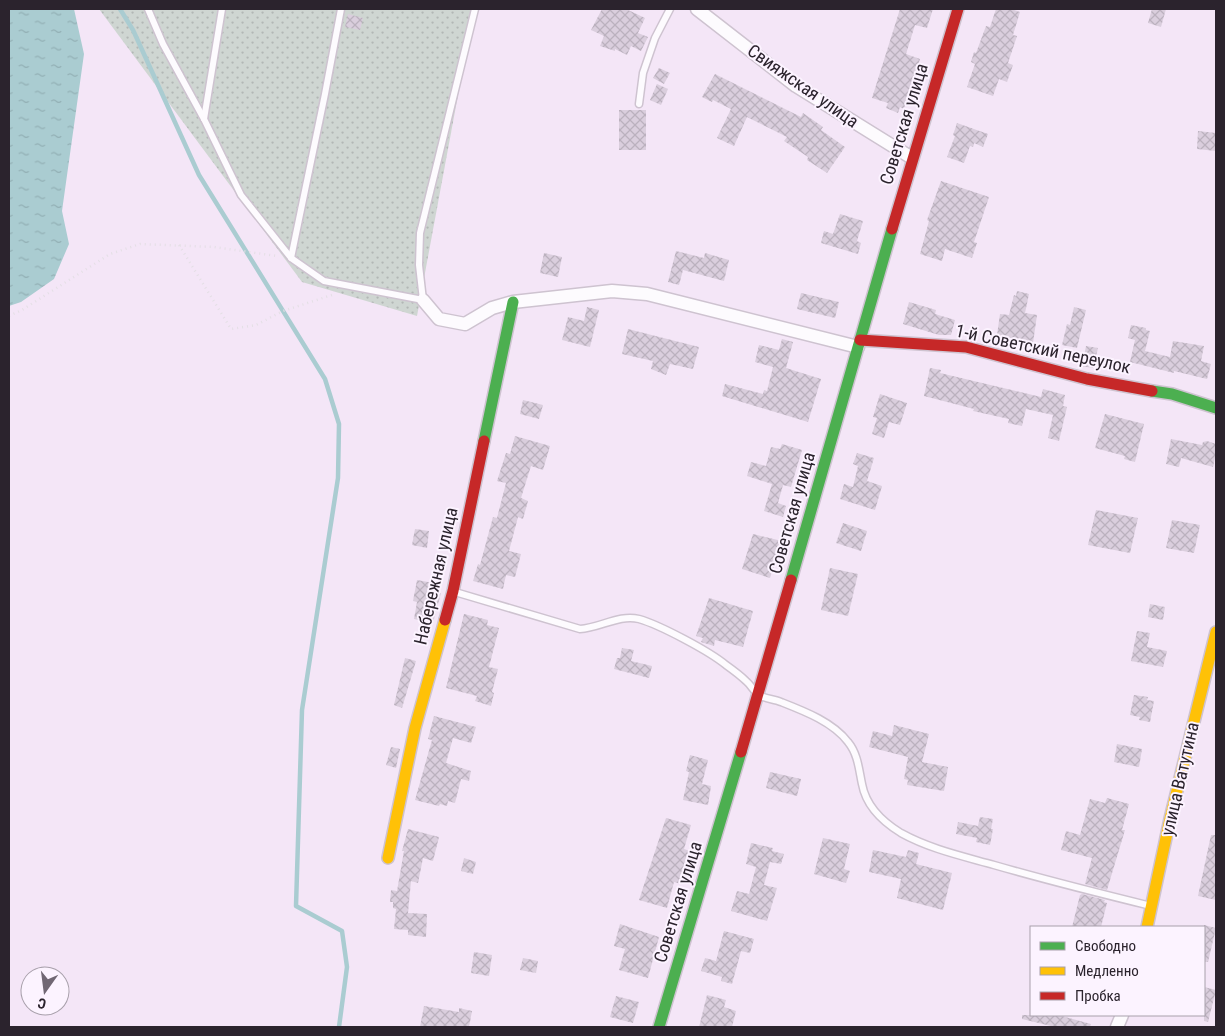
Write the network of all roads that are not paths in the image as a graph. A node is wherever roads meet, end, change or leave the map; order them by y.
1 (148, 9) edge
2 (222, 9) edge
3 (340, 9) edge
4 (475, 9) edge
5 (670, 9) edge
6 (697, 9) edge
7 (958, 9) edge
8 (639, 104) dead end
9 (204, 119) junction
10 (912, 158) junction
11 (291, 258) junction
12 (423, 300) junction
13 (514, 302) junction
14 (859, 344) junction
15 (1216, 408) edge
16 (452, 591) junction
17 (1216, 632) edge
18 (758, 695) junction
19 (388, 858) dead end
20 (1152, 906) junction
21 (1147, 926) edge
22 (659, 1027) edge

1 - 9 lane
2 - 9 lane
3 - 11 lane
4 - 12 lane
5 - 8 lane
6 - 10 street, Свияжская улица
7 - 10 street, Советская улица
9 - 11 lane
10 - 14 street, Советская улица
11 - 12 lane
12 - 13 street
13 - 14 street
13 - 16 street, Набережная улица
14 - 15 street, 1-й Советский переулок
14 - 18 street, Советская улица
16 - 18 lane
16 - 19 street, Набережная улица
17 - 20 street, улица Ватутина
18 - 20 lane
18 - 22 street, Советская улица
20 - 21 street, улица Ватутина

